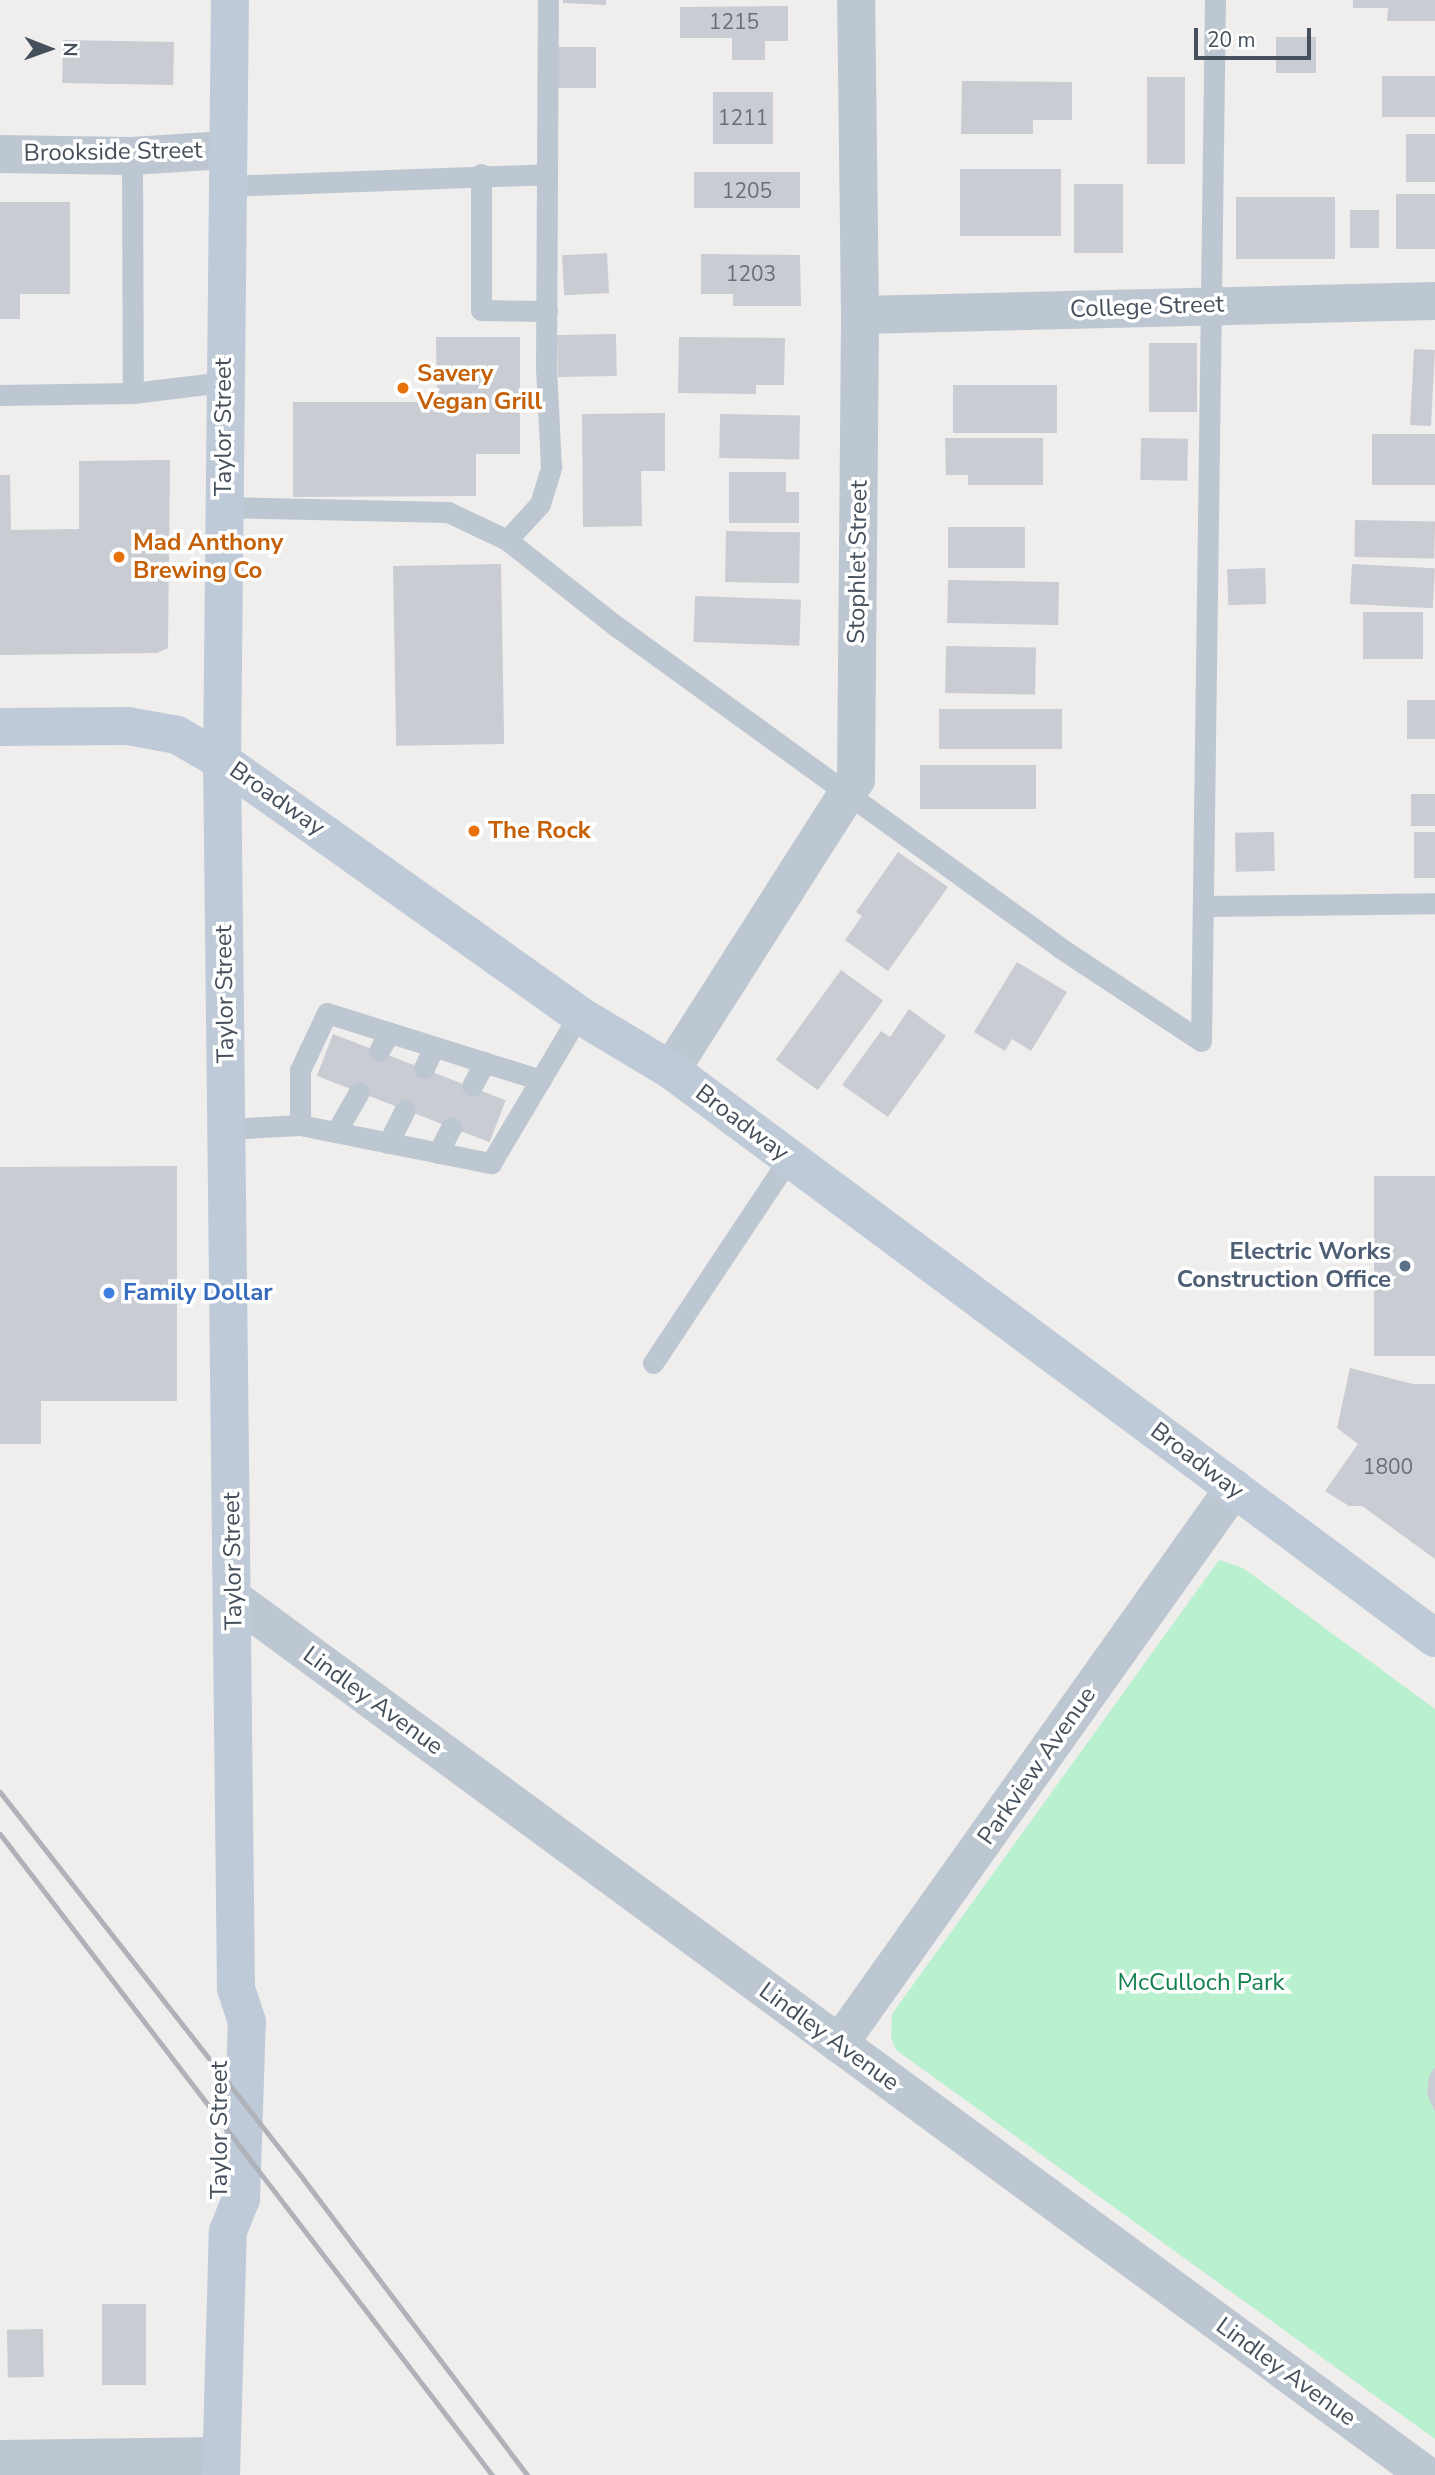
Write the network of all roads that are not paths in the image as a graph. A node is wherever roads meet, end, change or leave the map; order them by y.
1 (230, 0) edge
2 (548, 0) edge
3 (856, 0) edge
4 (1215, 0) edge
5 (0, 155) edge
6 (132, 156) junction
7 (225, 168) junction
8 (481, 174) junction
9 (547, 174) junction
10 (1435, 301) edge
11 (1214, 304) junction
12 (547, 311) junction
13 (860, 315) junction
14 (224, 382) junction
15 (133, 393) junction
16 (0, 395) edge
17 (224, 507) junction
18 (507, 540) junction
19 (0, 727) edge
20 (222, 761) junction
21 (848, 794) junction
22 (1435, 903) edge
23 (1203, 906) junction
24 (579, 1015) junction
25 (434, 1047) junction
26 (485, 1062) junction
27 (424, 1068) dead end
28 (671, 1070) junction
29 (541, 1080) junction
30 (472, 1086) dead end
31 (359, 1092) dead end
32 (405, 1110) dead end
33 (300, 1125) junction
34 (451, 1127) dead end
35 (227, 1129) junction
36 (336, 1132) junction
37 (388, 1143) junction
38 (438, 1153) junction
39 (789, 1158) junction
40 (653, 1363) dead end
41 (1234, 1488) junction
42 (233, 1598) junction
43 (1435, 1638) edge
44 (839, 2044) junction
45 (0, 2459) edge
46 (221, 2466) edge
47 (1426, 2475) edge

1 - 7 main road, Taylor Street
2 - 9 lane
3 - 13 street, Stophlet Street
4 - 11 lane
5 - 6 street, Brookside Street
6 - 7 street, Brookside Street
6 - 15 lane
7 - 8 lane
7 - 14 main road, Taylor Street
8 - 9 lane
8 - 12 lane
9 - 12 lane
10 - 11 street, College Street
11 - 13 street, College Street
11 - 23 lane
12 - 18 lane
13 - 21 street, Stophlet Street
14 - 15 lane
14 - 17 main road, Taylor Street
15 - 16 lane
17 - 18 lane
17 - 20 main road, Taylor Street
18 - 21 lane
19 - 20 main road, Broadway
20 - 24 main road, Broadway
20 - 35 main road, Taylor Street
21 - 23 lane
21 - 28 street, Stophlet Street
22 - 23 lane
24 - 28 main road, Broadway
24 - 29 lane
25 - 26 lane
25 - 27 lane
25 - 33 lane
26 - 29 lane
26 - 30 lane
28 - 39 main road, Broadway
29 - 38 lane
31 - 36 lane
32 - 37 lane
33 - 35 lane
33 - 36 lane
34 - 38 lane
35 - 42 main road, Taylor Street
36 - 37 lane
37 - 38 lane
39 - 40 lane
39 - 41 main road, Broadway
41 - 43 main road, Broadway
41 - 44 street, Parkview Avenue
42 - 44 street, Lindley Avenue
42 - 46 main road, Taylor Street
44 - 47 street, Lindley Avenue
45 - 46 street

